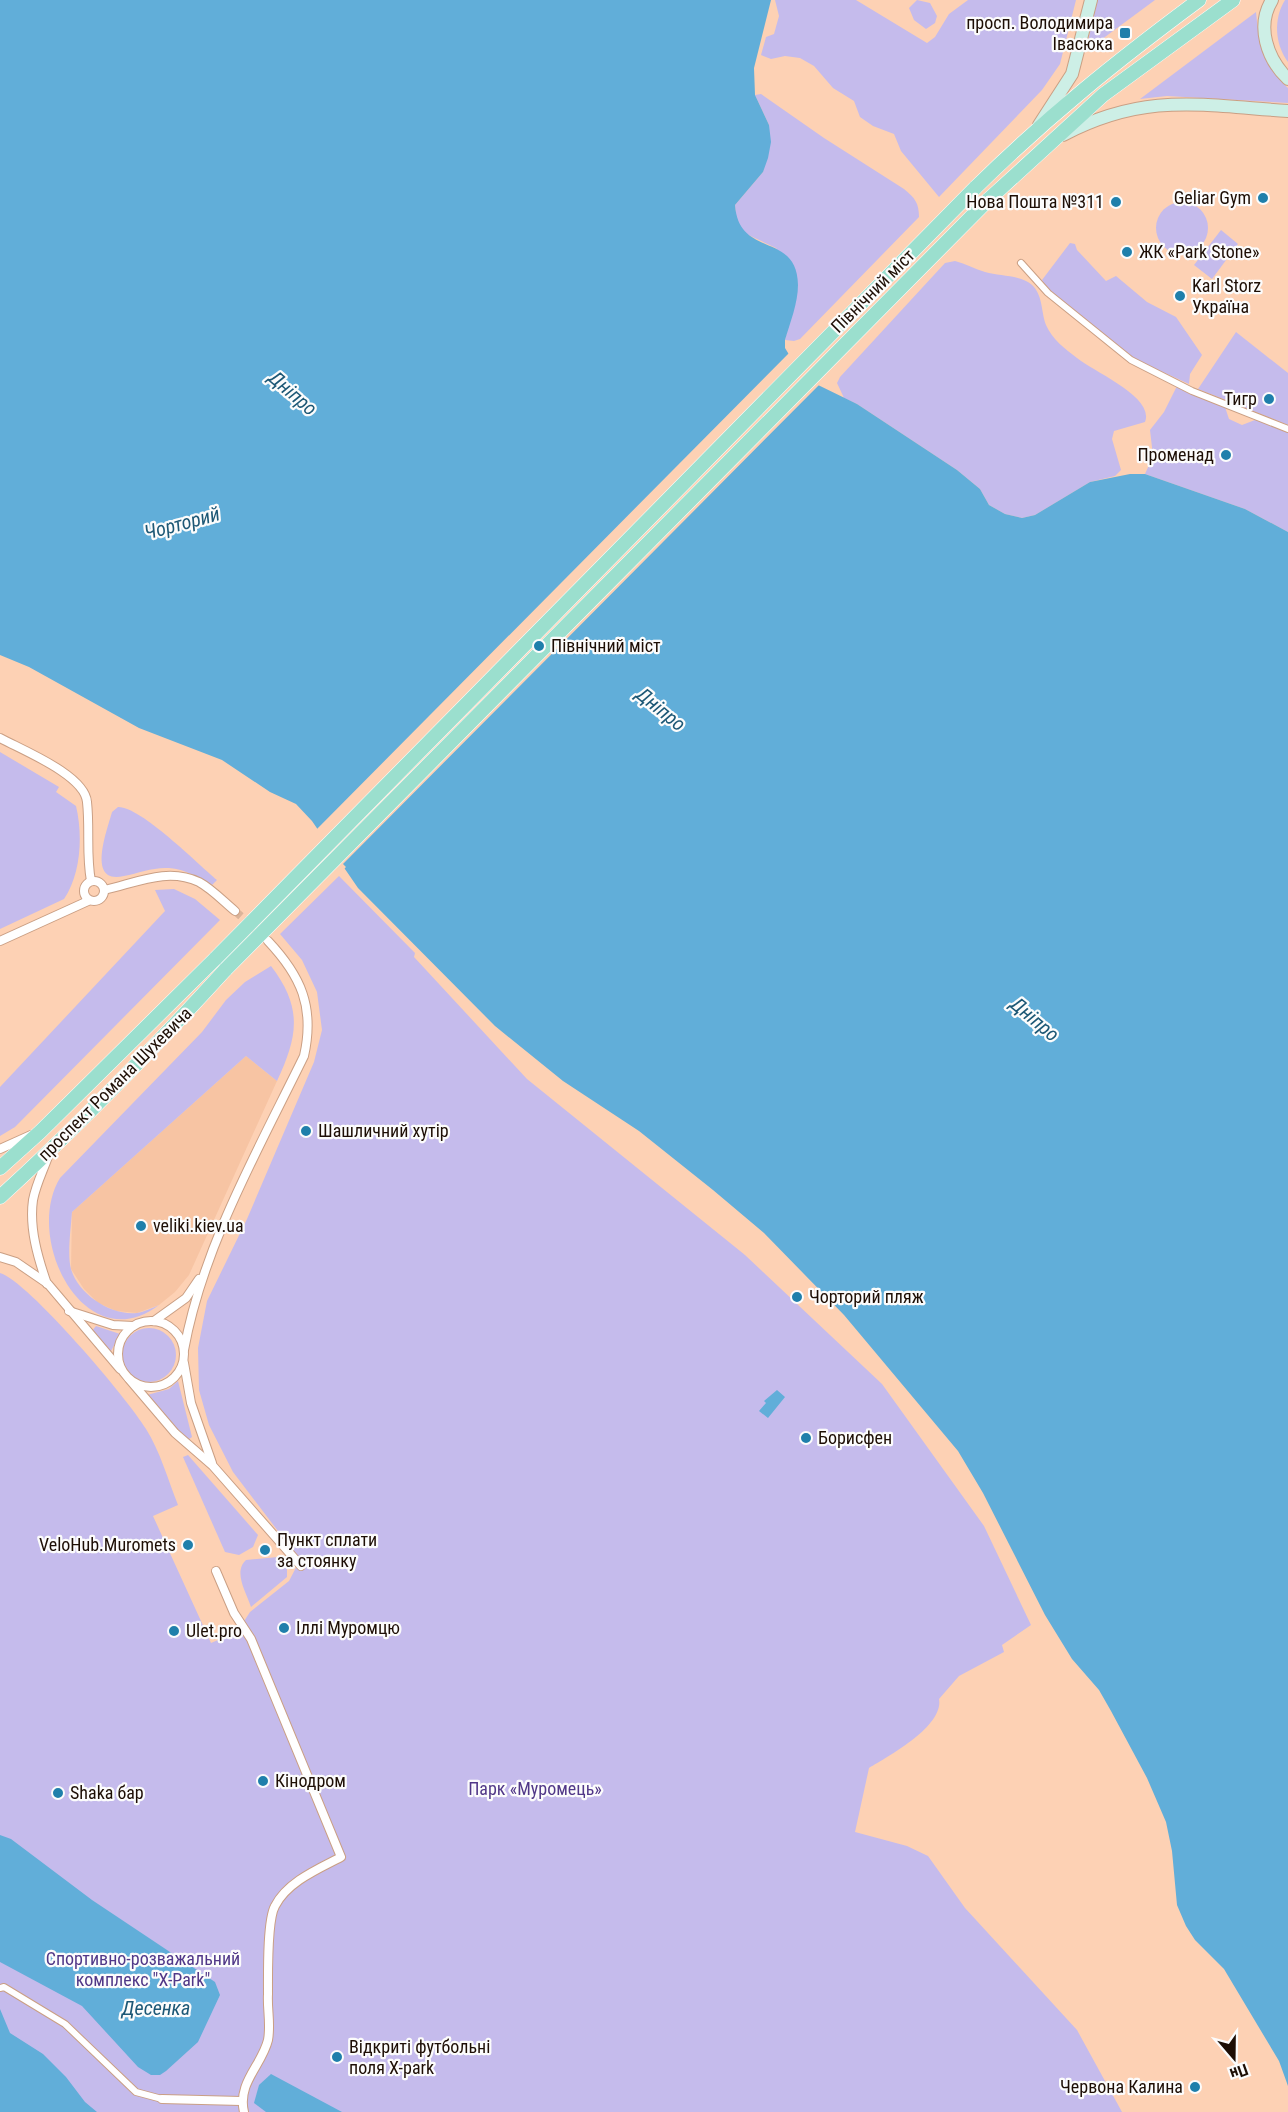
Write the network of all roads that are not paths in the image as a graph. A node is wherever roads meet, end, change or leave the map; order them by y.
1 (1091, 0) edge
2 (1199, 0) edge
3 (1233, 0) edge
4 (1272, 0) edge
5 (1288, 79) edge
6 (1288, 111) edge
7 (1037, 127) junction
8 (1049, 143) junction
9 (1021, 263) dead end
10 (1288, 429) edge
11 (0, 738) edge
12 (91, 881) junction
13 (104, 890) junction
14 (88, 901) junction
15 (235, 912) tunnel mouth
16 (0, 940) edge
17 (268, 941) tunnel mouth
18 (216, 958) joint
19 (226, 969) joint
20 (40, 1132) junction
21 (0, 1149) edge
22 (50, 1152) junction
23 (0, 1168) edge
24 (0, 1197) edge
25 (0, 1257) edge
26 (203, 1274) junction
27 (48, 1284) junction
28 (68, 1311) junction
29 (154, 1321) junction
30 (133, 1326) junction
31 (184, 1350) junction
32 (184, 1363) junction
33 (123, 1372) junction
34 (129, 1379) junction
35 (213, 1466) junction
36 (301, 1566) dead end
37 (216, 1571) dead end
38 (0, 1988) edge
39 (162, 2099) joint
40 (241, 2101) junction
41 (243, 2112) edge

1 - 7 main road
2 - 7 main road, Північний міст
3 - 8 main road, Північний міст
4 - 5 main road
6 - 8 main road
7 - 18 main road, Північний міст, bridge
8 - 19 main road, Північний міст, bridge
9 - 10 street
11 - 12 street
12 - 13 street
12 - 14 street
13 - 14 street
13 - 15 street
14 - 16 street
17 - 26 street
18 - 20 main road, проспект Романа Шухевича
19 - 22 main road, проспект Романа Шухевича
20 - 21 street
20 - 23 main road, проспект Романа Шухевича
22 - 24 main road, проспект Романа Шухевича
22 - 27 street
25 - 27 street
26 - 29 street
26 - 31 street
27 - 28 street
28 - 30 street
28 - 33 street
29 - 30 street
29 - 31 street
30 - 33 street
31 - 32 street
32 - 34 street
32 - 35 street
33 - 34 street
34 - 35 street
35 - 36 street
37 - 40 street
38 - 39 street
39 - 40 street
40 - 41 street

